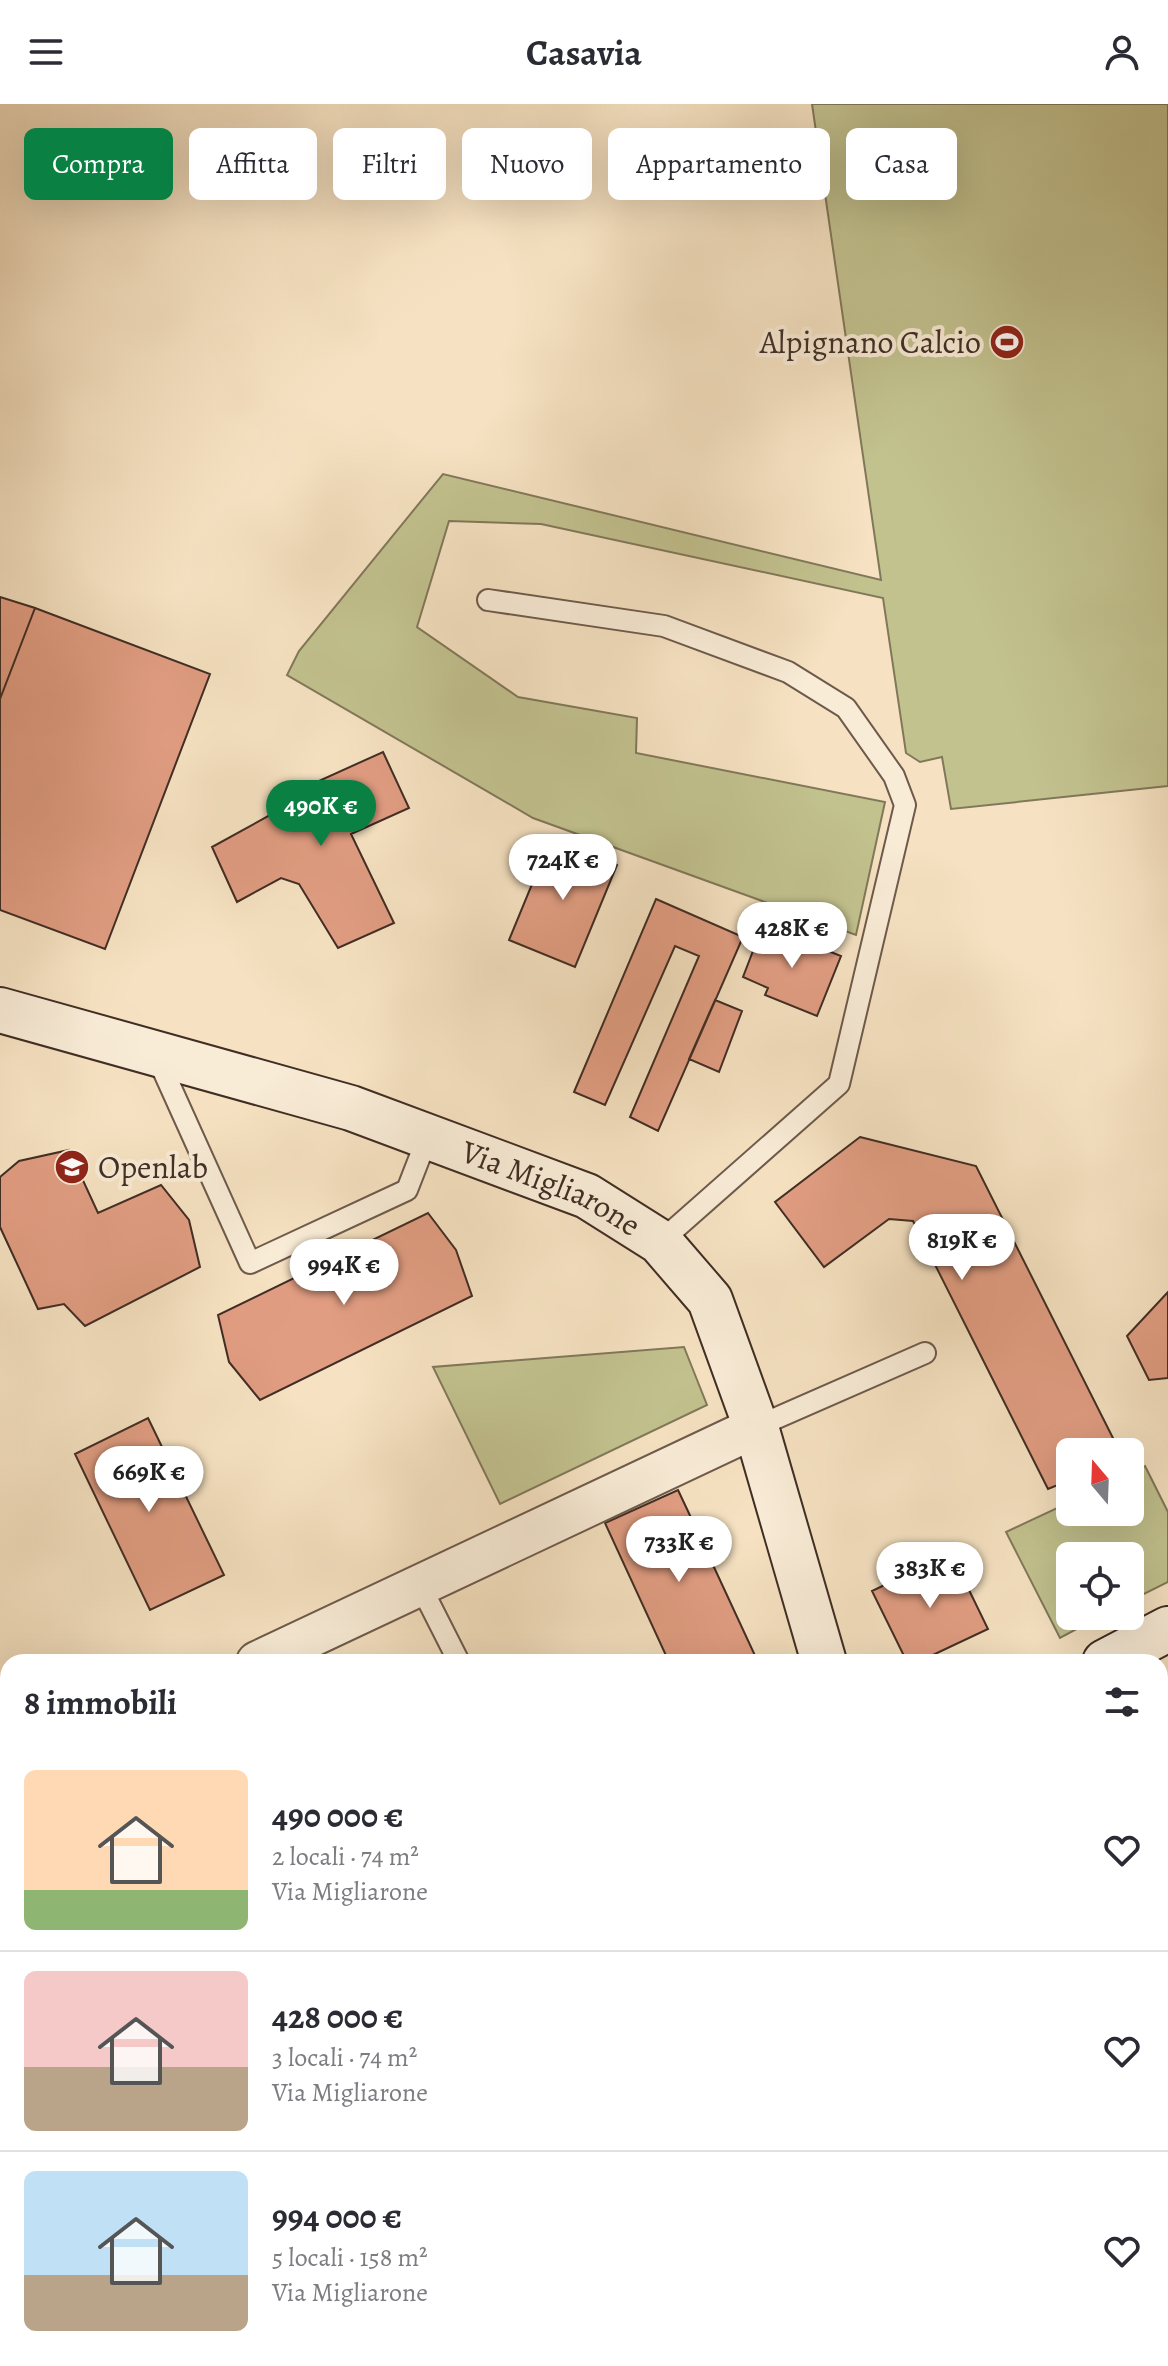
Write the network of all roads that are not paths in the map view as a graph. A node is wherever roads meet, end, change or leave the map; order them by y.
1 (488, 600) dead end
2 (0, 1010) edge
3 (155, 1054) junction
4 (428, 1136) junction
5 (660, 1242) junction
6 (925, 1353) dead end
7 (756, 1427) junction
8 (420, 1585) junction
9 (1168, 1629) edge
10 (274, 1654) edge
11 (455, 1654) edge
12 (822, 1654) edge
13 (1120, 1654) edge

1 - 5 lane
2 - 3 street, Via Migliarone
3 - 4 street, Via Migliarone
3 - 4 lane
4 - 5 street, Via Migliarone
5 - 7 street, Via Migliarone
6 - 7 lane
7 - 8 street
7 - 12 street, Via Migliarone
8 - 10 street
8 - 11 lane
9 - 13 street

